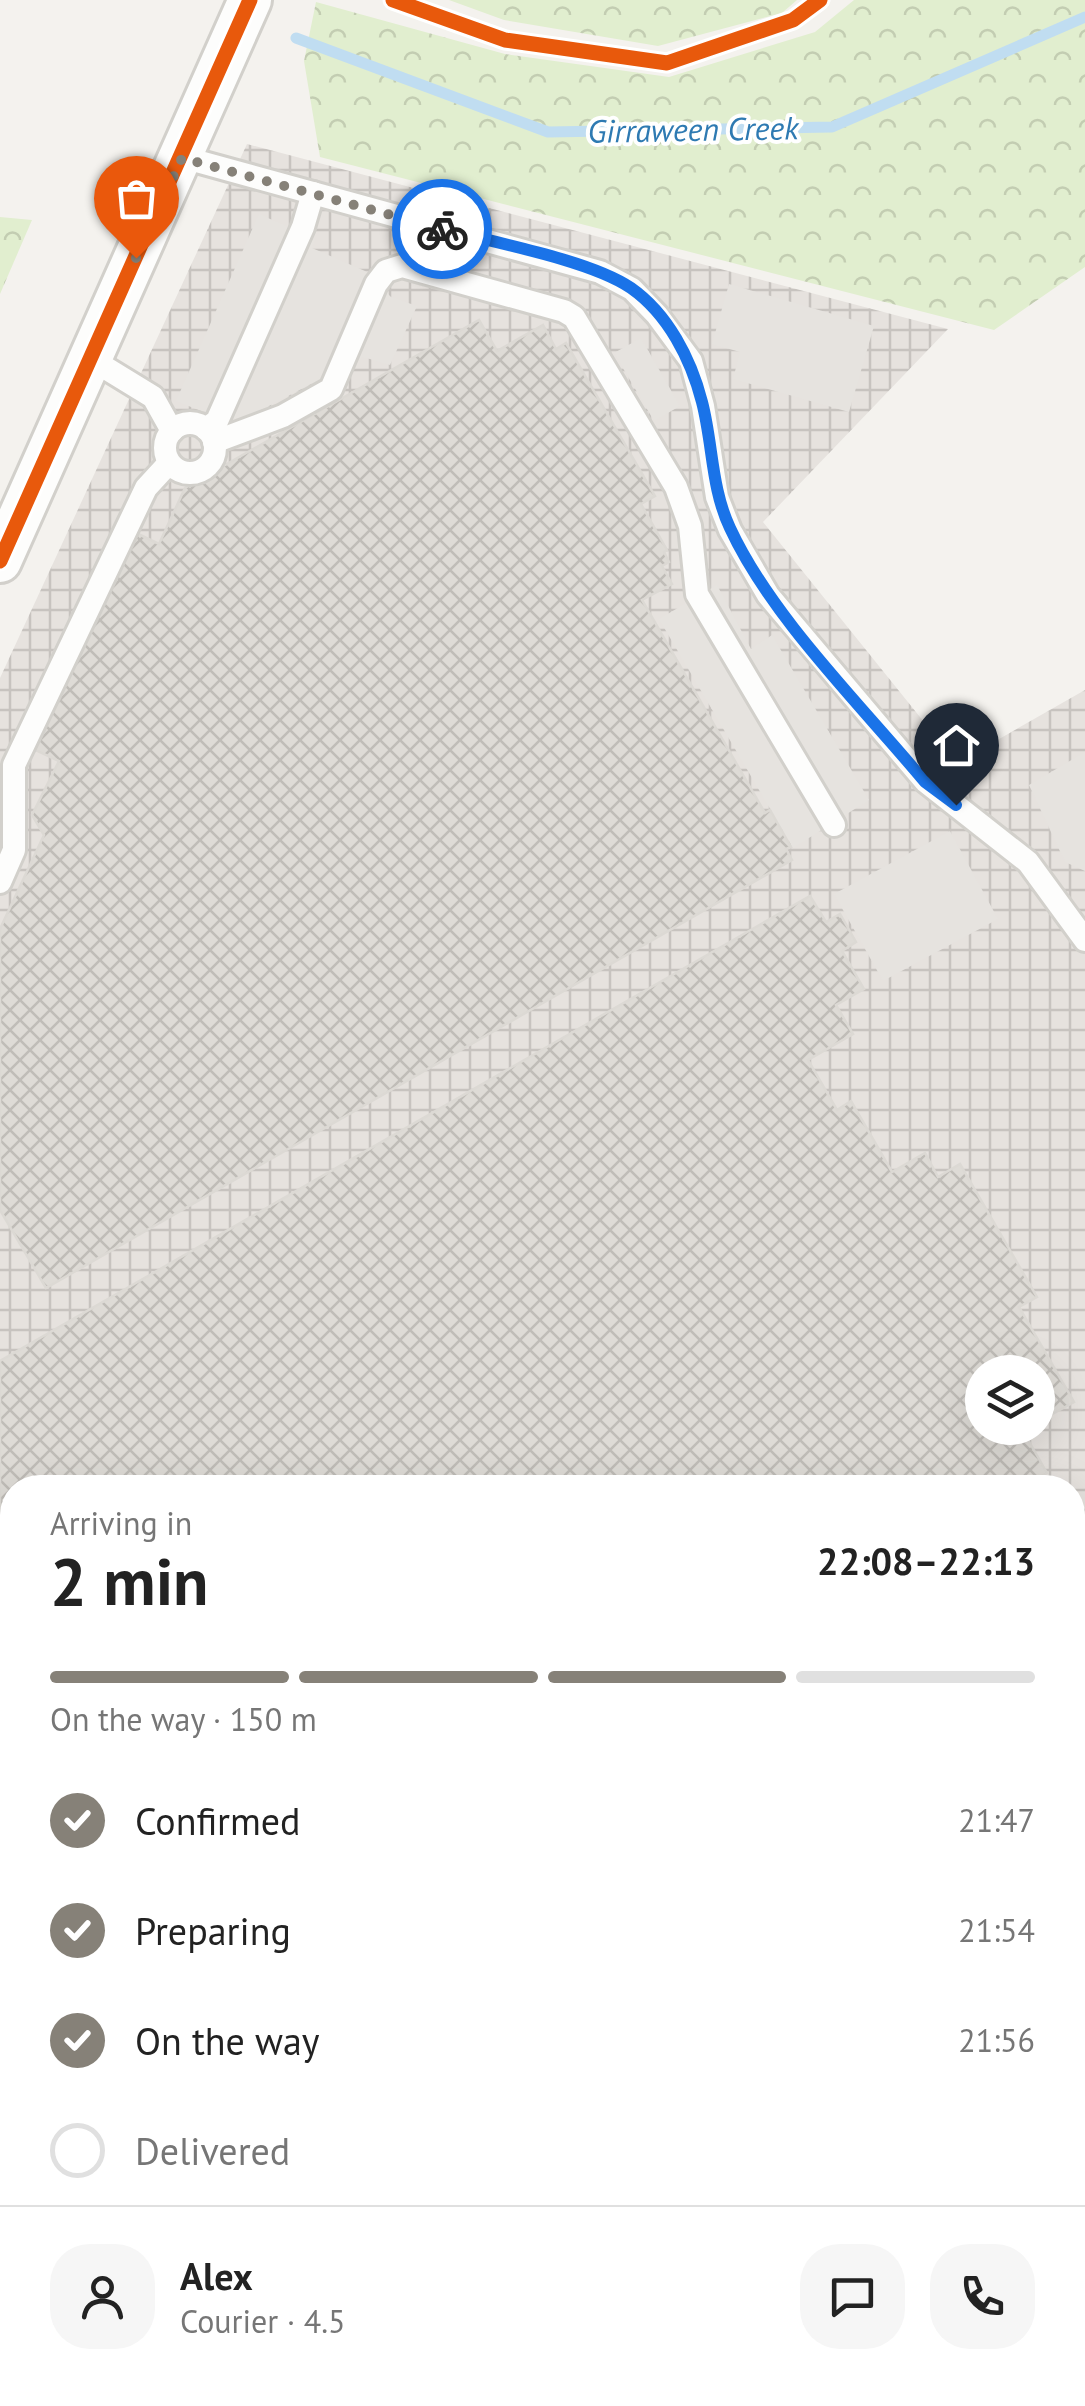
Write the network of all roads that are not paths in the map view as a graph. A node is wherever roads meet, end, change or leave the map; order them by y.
1 (250, 0) edge
2 (182, 158) junction
3 (313, 193) junction
4 (91, 359) junction
5 (172, 431) junction
6 (210, 436) junction
7 (170, 462) junction
8 (0, 561) edge
9 (834, 825) dead end
10 (0, 882) edge
11 (1085, 940) edge

1 - 2 street
2 - 3 lane
2 - 4 street
3 - 6 lane
3 - 11 lane
4 - 5 lane
4 - 8 street
5 - 6 lane
5 - 7 lane
6 - 7 lane
6 - 9 lane
7 - 10 lane

